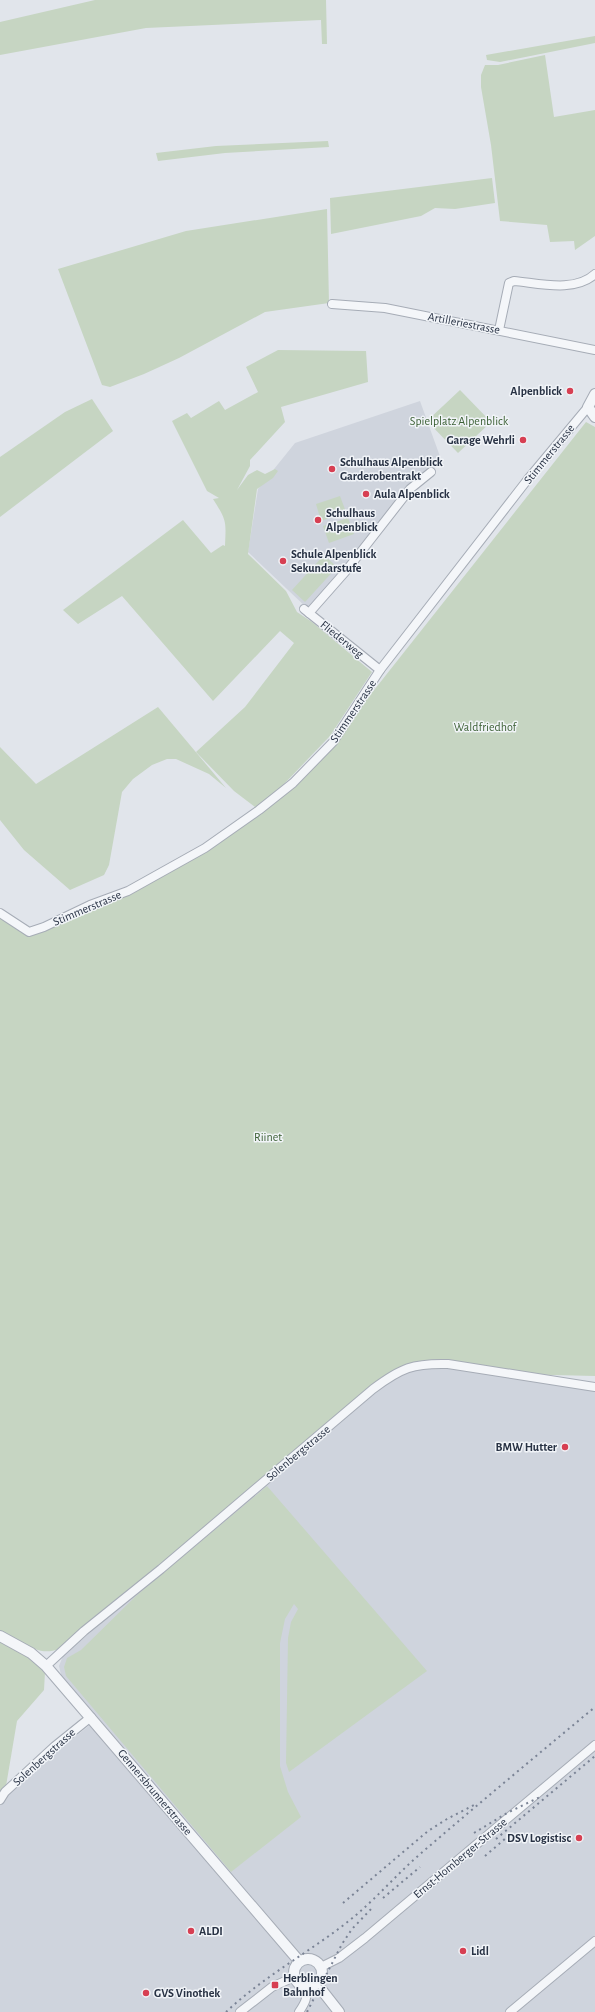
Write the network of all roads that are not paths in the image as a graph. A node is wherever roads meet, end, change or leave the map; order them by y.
1 (595, 274) edge
2 (332, 304) dead end
3 (499, 330) junction
4 (595, 350) edge
5 (595, 394) edge
6 (588, 407) junction
7 (595, 417) edge
8 (431, 472) dead end
9 (380, 670) junction
10 (0, 913) edge
11 (595, 1387) edge
12 (0, 1636) edge
13 (46, 1666) junction
14 (91, 1717) junction
15 (595, 1745) edge
16 (0, 1800) edge
17 (595, 1941) edge
18 (300, 1961) junction
19 (321, 1967) junction
20 (294, 1977) junction
21 (317, 1984) junction
22 (304, 1986) junction
23 (240, 2012) edge
24 (299, 2012) edge
25 (339, 2012) edge
26 (510, 2012) edge

1 - 3 street
2 - 3 street, Artilleriestrasse
3 - 4 street, Artilleriestrasse
5 - 6 street, Stimmerstrasse
6 - 7 street
6 - 9 street, Stimmerstrasse
8 - 9 street, Fliederweg
9 - 10 street, Stimmerstrasse
11 - 13 street, Solenbergstrasse
12 - 13 street, Gennersbrunnerstrasse
13 - 14 street, Gennersbrunnerstrasse
14 - 16 street, Solenbergstrasse
14 - 18 street, Gennersbrunnerstrasse
15 - 19 street, Ernst-Homberger-Strasse
17 - 26 street
18 - 19 street
18 - 20 street
19 - 21 street
20 - 22 street
20 - 23 street
21 - 22 street
21 - 25 street
22 - 24 street

